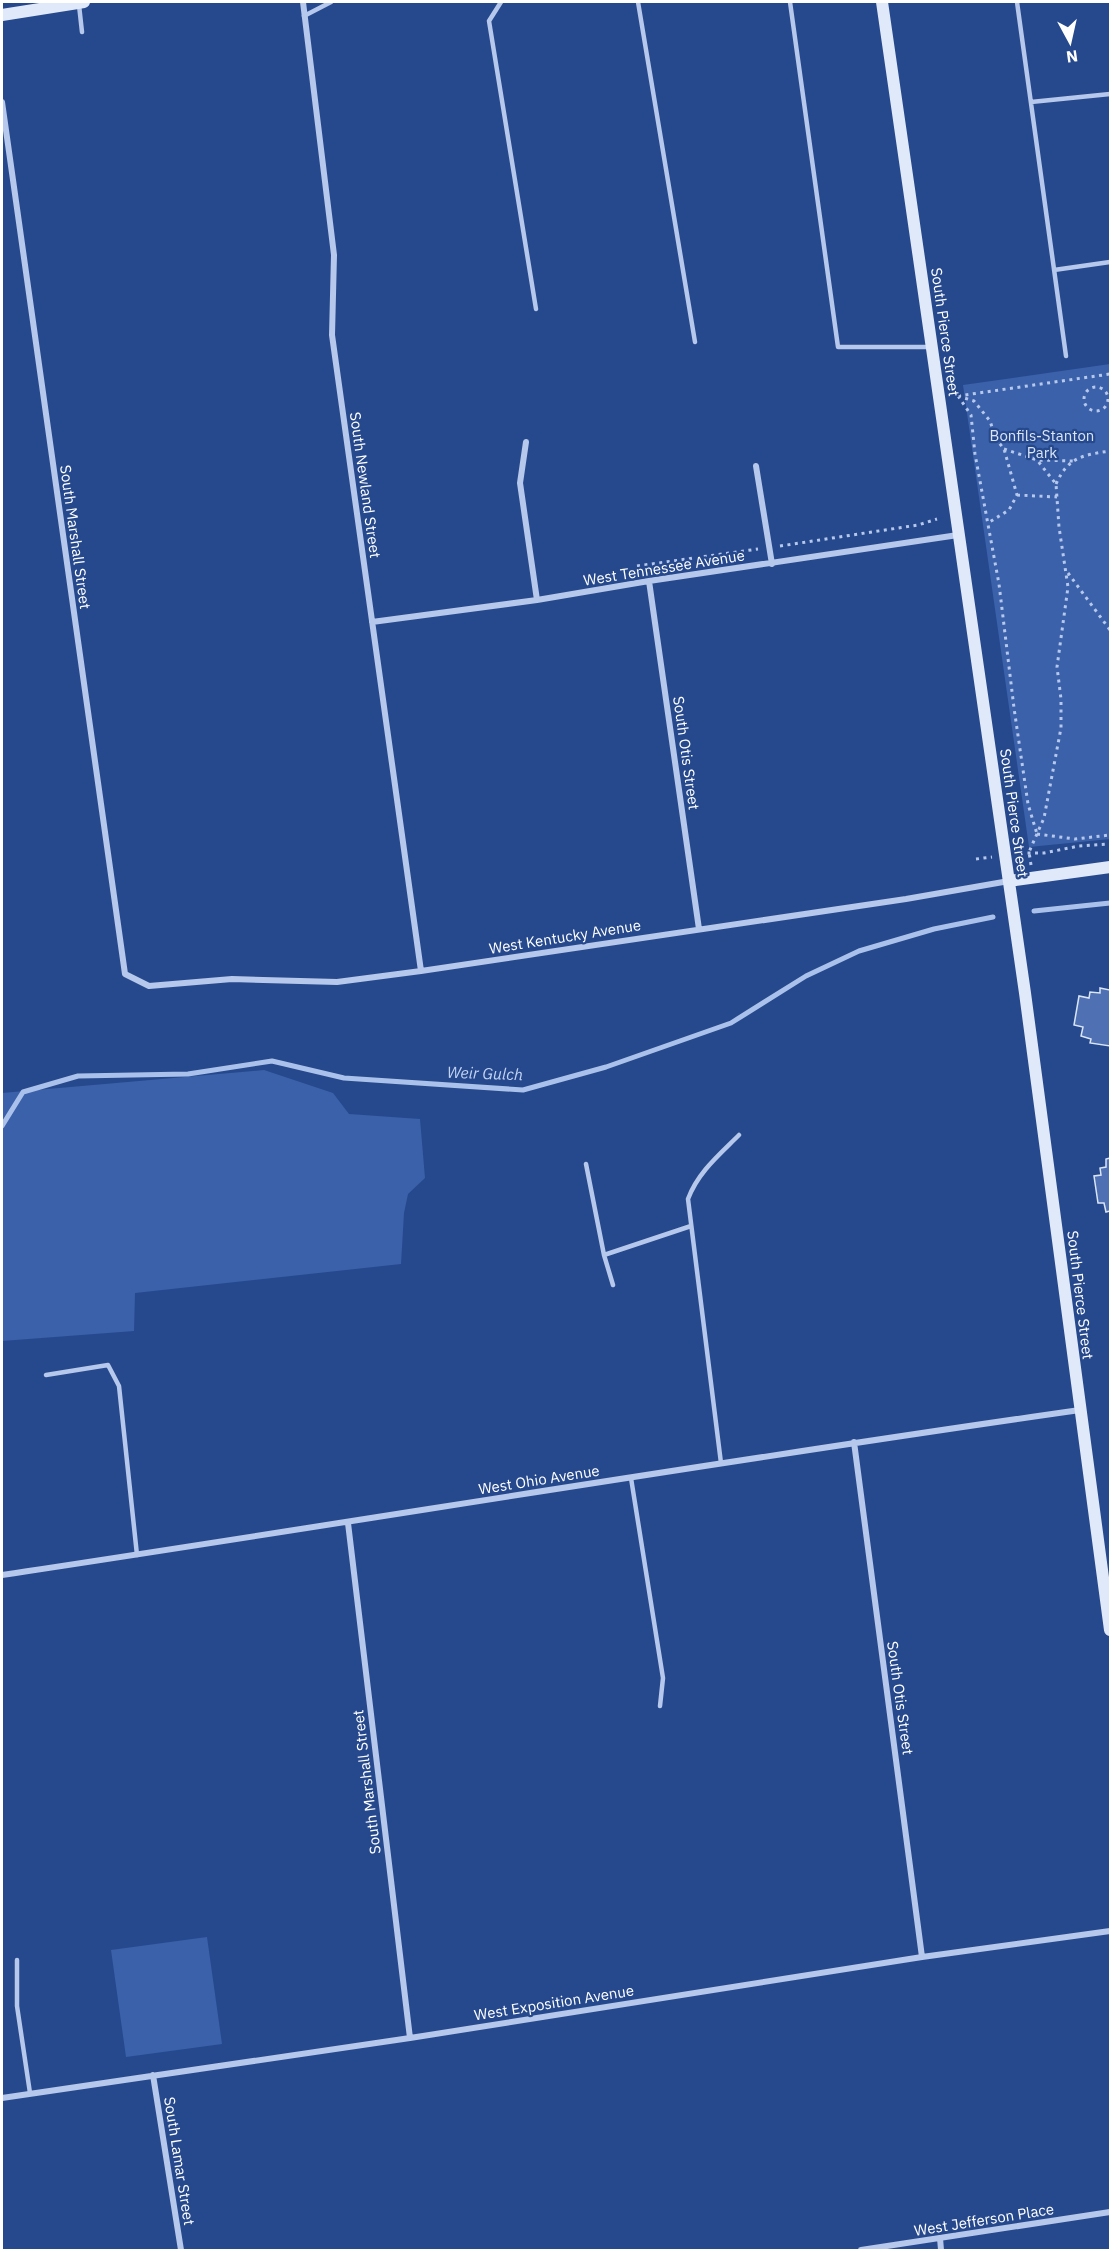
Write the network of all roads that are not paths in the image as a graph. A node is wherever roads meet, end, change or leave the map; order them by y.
1 (81, 2) edge
2 (303, 2) edge
3 (331, 2) edge
4 (501, 2) edge
5 (638, 2) edge
6 (790, 2) edge
7 (882, 2) edge
8 (1017, 2) edge
9 (2, 15) edge
10 (304, 16) junction
11 (82, 32) dead end
12 (1110, 94) edge
13 (2, 102) edge
14 (1031, 102) junction
15 (1110, 262) edge
16 (1054, 270) junction
17 (536, 309) dead end
18 (695, 342) dead end
19 (932, 347) junction
20 (1066, 356) dead end
21 (526, 442) dead end
22 (756, 466) dead end
23 (959, 535) junction
24 (771, 564) junction
25 (649, 581) junction
26 (537, 600) junction
27 (372, 622) junction
28 (1110, 867) edge
29 (1009, 881) junction
30 (699, 929) junction
31 (421, 971) junction
32 (125, 974) joint
33 (740, 1135) dead end
34 (586, 1164) dead end
35 (691, 1226) junction
36 (604, 1255) junction
37 (613, 1285) dead end
38 (46, 1375) dead end
39 (1080, 1410) junction
40 (854, 1442) junction
41 (721, 1463) junction
42 (631, 1478) junction
43 (348, 1523) junction
44 (137, 1555) junction
45 (2, 1575) edge
46 (1110, 1630) edge
47 (660, 1706) dead end
48 (1110, 1931) edge
49 (922, 1957) junction
50 (17, 1960) dead end
51 (410, 2038) junction
52 (153, 2075) junction
53 (30, 2094) junction
54 (2, 2098) edge
55 (1110, 2212) edge
56 (940, 2238) junction
57 (181, 2250) edge
58 (861, 2250) edge
59 (941, 2250) edge

1 - 9 street
1 - 11 lane
2 - 10 street, South Newland Street
3 - 10 lane
4 - 17 lane
5 - 18 lane
6 - 19 lane
7 - 19 street, South Pierce Street
8 - 14 lane
10 - 27 street, South Newland Street
12 - 14 lane
13 - 32 street, South Marshall Street
14 - 16 lane
15 - 16 lane
16 - 20 lane
19 - 23 street, South Pierce Street
21 - 26 street
22 - 24 street
23 - 24 street, West Tennessee Avenue
23 - 29 street, South Pierce Street
24 - 25 street, West Tennessee Avenue
25 - 26 street, West Tennessee Avenue
25 - 30 street, South Otis Street
26 - 27 street, West Tennessee Avenue
27 - 31 street, South Newland Street
28 - 29 street
29 - 30 street, West Kentucky Avenue
29 - 39 street, South Pierce Street
30 - 31 street, West Kentucky Avenue
31 - 32 street, West Kentucky Avenue
33 - 35 lane
34 - 36 lane
35 - 36 lane
35 - 41 lane
36 - 37 lane
38 - 44 lane
39 - 40 street, West Ohio Avenue
39 - 46 street, South Pierce Street
40 - 41 street, West Ohio Avenue
40 - 49 street, South Otis Street
41 - 42 street, West Ohio Avenue
42 - 43 street, West Ohio Avenue
42 - 47 lane
43 - 44 street, West Ohio Avenue
43 - 51 street, South Marshall Street
44 - 45 street, West Ohio Avenue
48 - 49 street, West Exposition Avenue
49 - 51 street, West Exposition Avenue
50 - 53 lane
51 - 52 street, West Exposition Avenue
52 - 53 street, West Exposition Avenue
52 - 57 street, South Lamar Street
53 - 54 street, West Exposition Avenue
55 - 56 street, West Jefferson Place
56 - 58 street, West Jefferson Place
56 - 59 street

